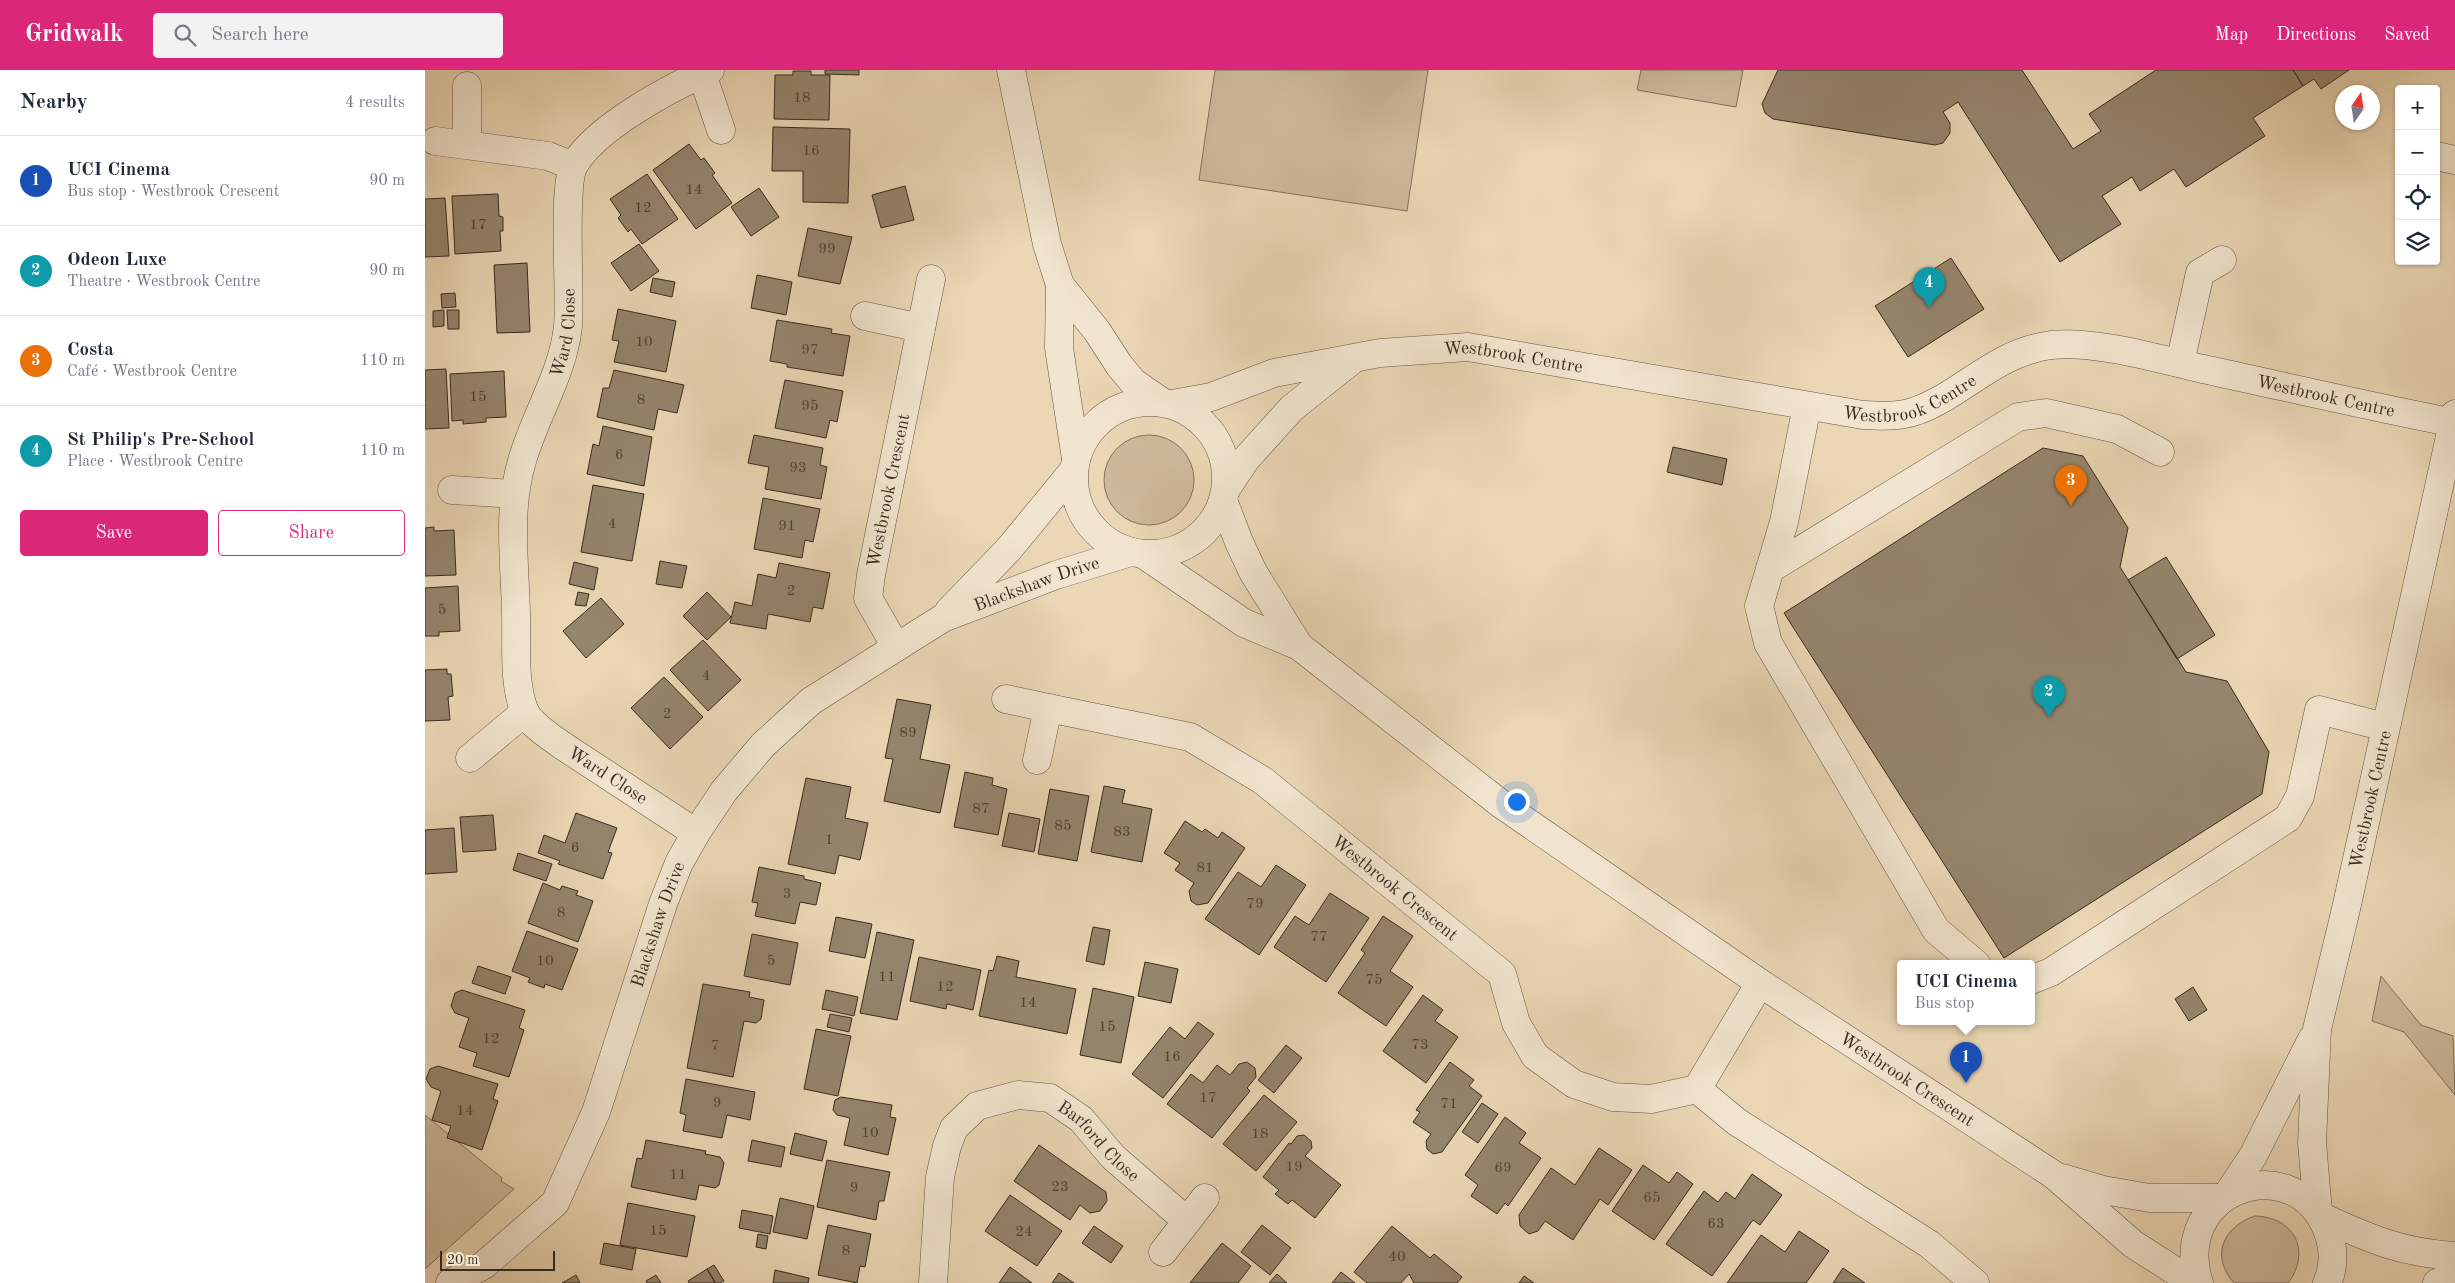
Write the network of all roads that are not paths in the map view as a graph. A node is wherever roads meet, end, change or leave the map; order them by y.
1 (1011, 70) edge
2 (706, 72) edge
3 (467, 86) dead end
4 (721, 130) dead end
5 (435, 141) dead end
6 (467, 144) junction
7 (2440, 157) edge
8 (2455, 160) edge
9 (573, 166) junction
10 (2222, 260) dead end
11 (931, 279) dead end
12 (1060, 285) junction
13 (865, 316) dead end
14 (921, 328) junction
15 (1355, 359) junction
16 (2180, 363) junction
17 (1167, 403) junction
18 (1807, 406) junction
19 (2454, 420) edge
20 (2160, 452) dead end
21 (1075, 464) junction
22 (452, 490) dead end
23 (514, 494) junction
24 (1225, 494) junction
25 (1137, 553) junction
26 (1770, 569) junction
27 (943, 618) junction
28 (1299, 646) junction
29 (896, 647) junction
30 (1006, 699) dead end
31 (1048, 708) junction
32 (525, 712) junction
33 (2385, 727) junction
34 (470, 758) dead end
35 (1037, 760) dead end
36 (696, 834) junction
37 (1971, 960) edge
38 (2035, 978) edge
39 (1760, 983) junction
40 (2317, 1029) junction
41 (1697, 1089) junction
42 (2053, 1175) junction
43 (2225, 1197) junction
44 (1205, 1198) dead end
45 (2320, 1215) junction
46 (1187, 1221) junction
47 (1163, 1252) dead end
48 (2455, 1256) edge
49 (2455, 1275) edge
50 (450, 1283) edge
51 (933, 1283) edge
52 (1975, 1283) edge
53 (2194, 1283) edge
54 (2199, 1283) edge
55 (2327, 1283) edge
56 (2437, 1283) edge

1 - 12 street
2 - 4 street, Ward Close
2 - 9 street, Ward Close
3 - 6 street
5 - 6 street
6 - 9 street
7 - 8 street
9 - 23 street, Ward Close
10 - 16 street
11 - 14 street, Westbrook Crescent
12 - 17 street
12 - 21 street
13 - 14 street
14 - 29 street, Westbrook Crescent
15 - 17 street, Westbrook Centre
15 - 18 street, Westbrook Centre
15 - 24 street, Westbrook Centre
16 - 18 street, Westbrook Centre
16 - 19 street, Westbrook Centre
17 - 21 street
17 - 24 street
18 - 26 street
19 - 33 street, Westbrook Centre
20 - 26 street
21 - 25 street
21 - 27 street, Blackshaw Drive
22 - 23 street
23 - 32 street, Ward Close
24 - 25 street
24 - 28 street, Westbrook Crescent
25 - 27 street, Blackshaw Drive
25 - 28 street, Westbrook Crescent
26 - 37 street
27 - 29 street, Blackshaw Drive
28 - 39 street, Westbrook Crescent
29 - 36 street, Blackshaw Drive
30 - 31 street, Westbrook Crescent
31 - 35 street
31 - 41 street, Westbrook Crescent
32 - 34 street
32 - 36 street, Ward Close
33 - 38 street
33 - 40 street, Westbrook Centre
36 - 50 street, Blackshaw Drive
39 - 41 street
39 - 42 street, Westbrook Crescent
40 - 43 street, Westbrook Centre
40 - 45 street, Westbrook Centre
41 - 52 street
42 - 43 street, Westbrook Crescent
42 - 53 street, Westbrook Crescent
43 - 45 street
43 - 54 street, Westbrook Centre
44 - 46 street
45 - 48 street
45 - 55 street
46 - 47 street
46 - 51 street, Barford Close
49 - 56 street

